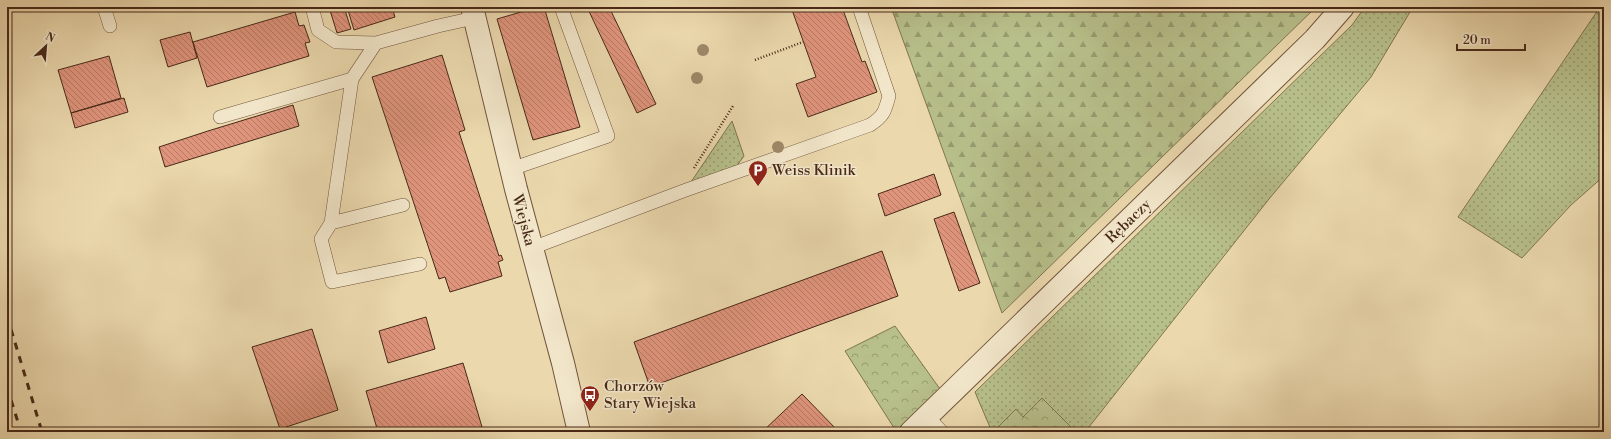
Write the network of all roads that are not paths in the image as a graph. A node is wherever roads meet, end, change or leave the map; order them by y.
1 (104, 7) edge
2 (312, 7) edge
3 (561, 7) edge
4 (859, 7) edge
5 (1343, 7) edge
6 (473, 13) edge
7 (110, 26) dead end
8 (376, 43) junction
9 (352, 79) junction
10 (220, 117) dead end
11 (511, 169) junction
12 (404, 205) dead end
13 (331, 223) junction
14 (532, 248) junction
15 (420, 264) dead end
16 (927, 416) junction
17 (579, 432) edge
18 (911, 432) edge
19 (942, 432) edge

1 - 7 lane
2 - 8 lane
3 - 11 lane
4 - 14 lane
5 - 16 street, Rębaczy
6 - 8 lane
6 - 11 street, Wiejska
8 - 9 lane
9 - 10 lane
9 - 13 lane
11 - 14 street, Wiejska
12 - 13 lane
13 - 15 lane
14 - 17 street, Wiejska
16 - 18 street, Rębaczy
16 - 19 lane

